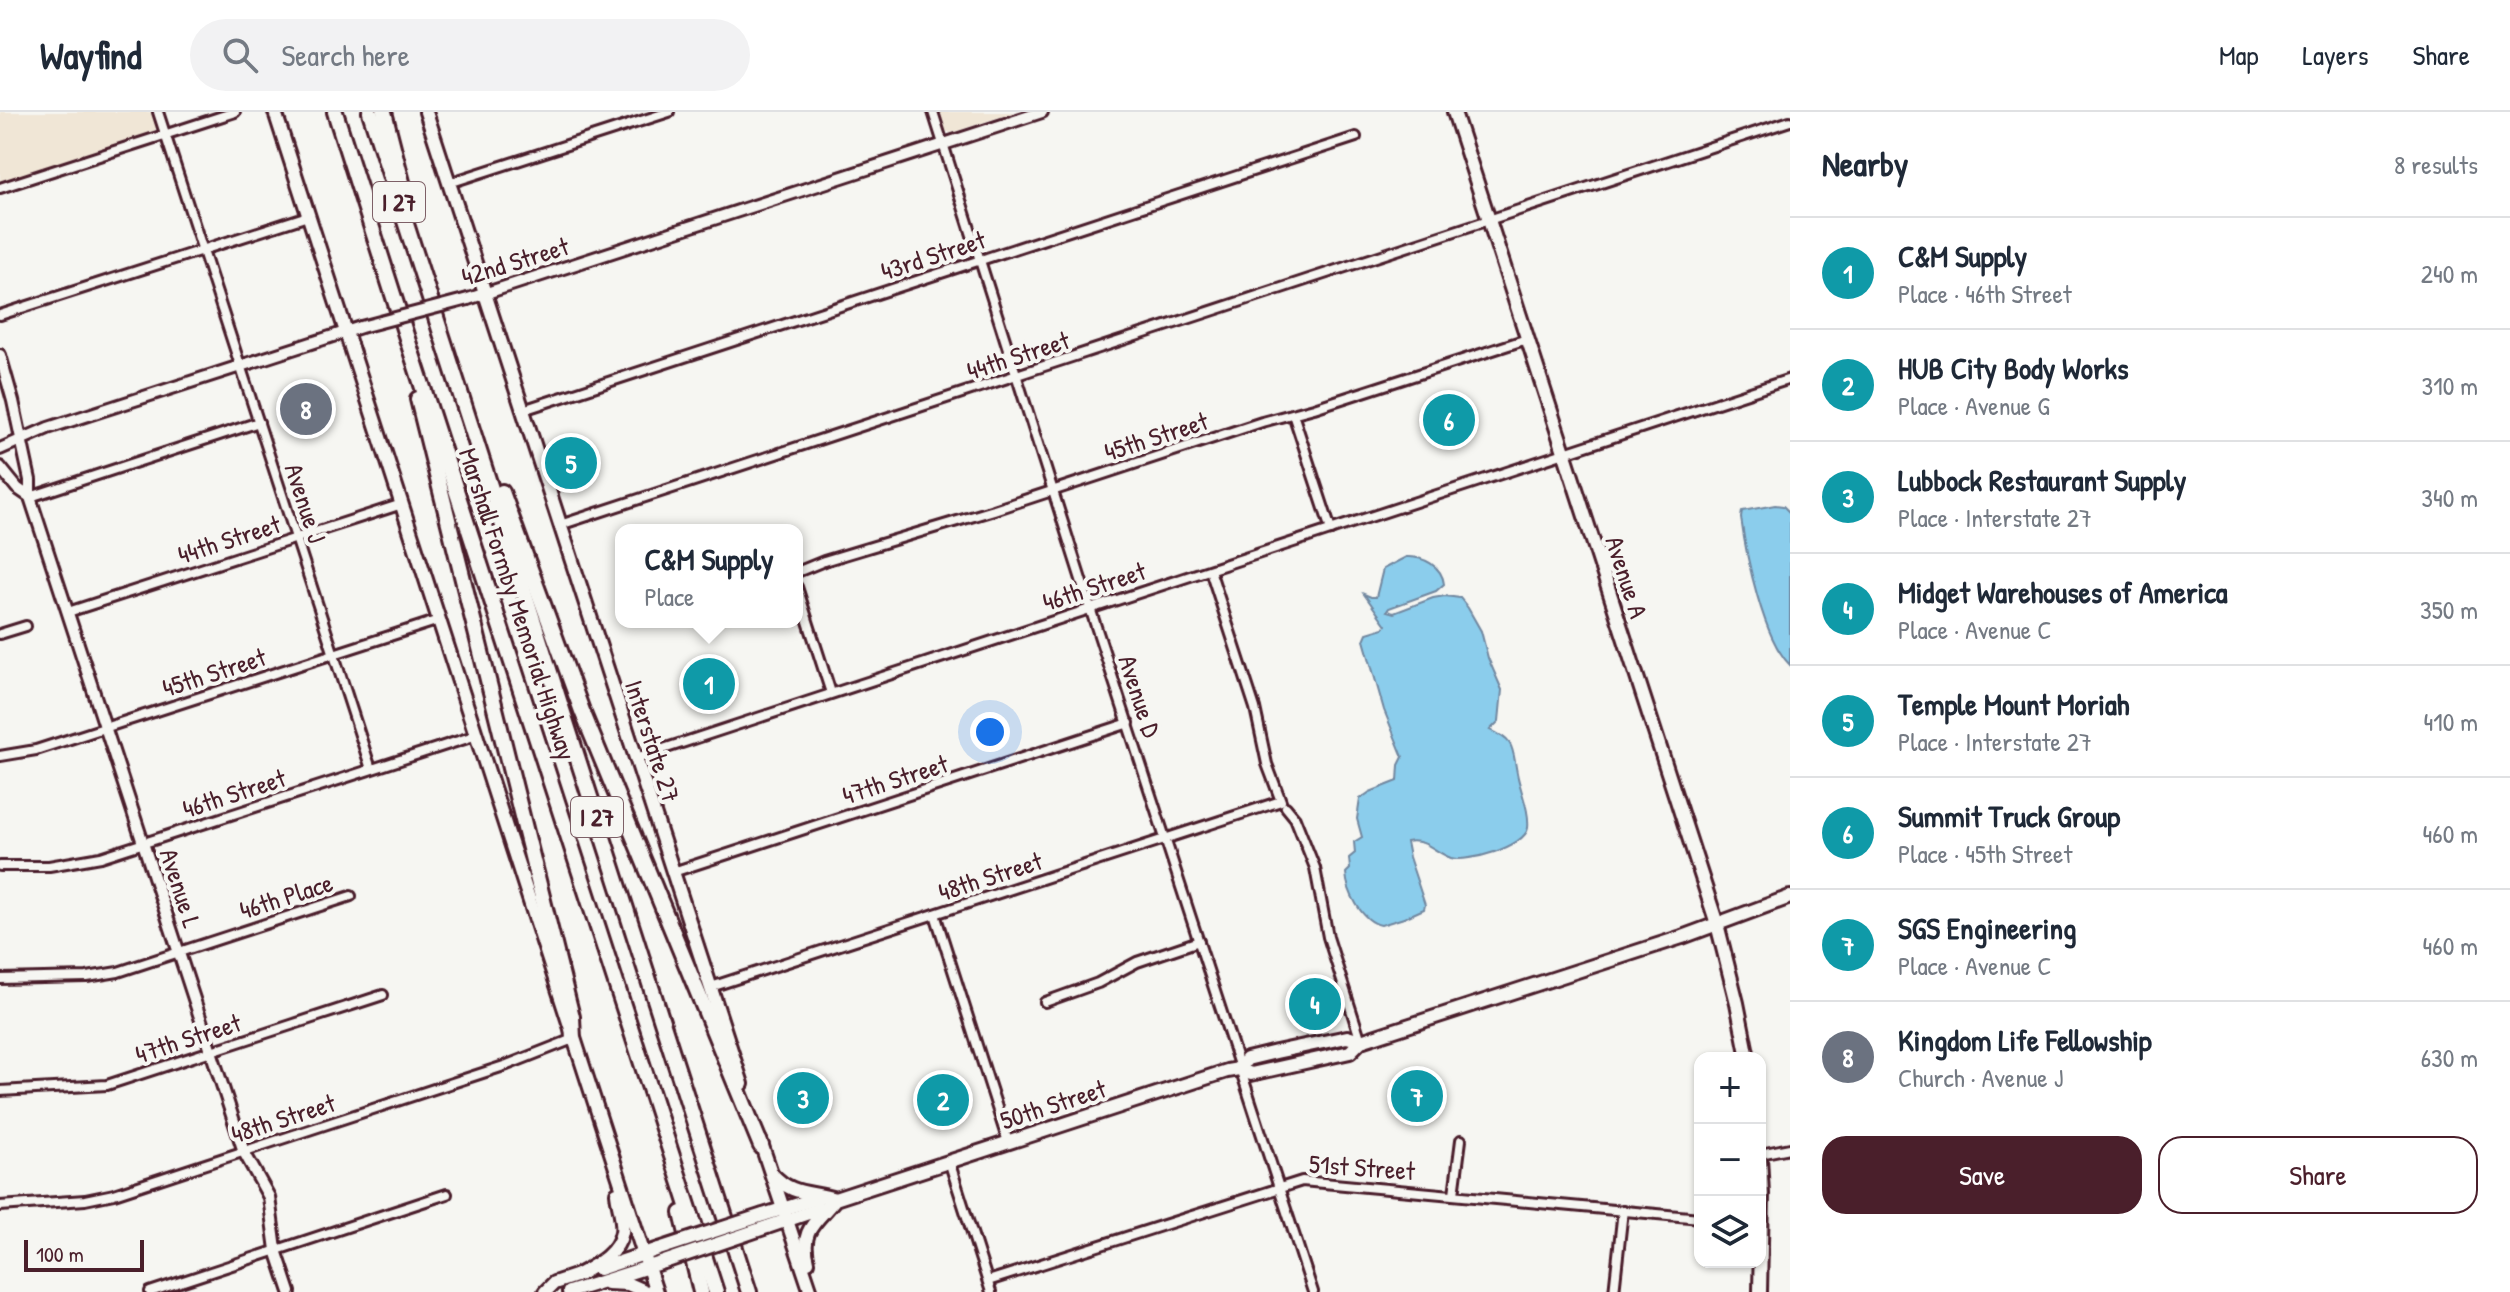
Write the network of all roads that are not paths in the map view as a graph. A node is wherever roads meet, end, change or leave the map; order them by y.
1 (158, 112) edge
2 (235, 112) edge
3 (275, 112) edge
4 (334, 112) edge
5 (370, 112) edge
6 (384, 112) edge
7 (426, 112) edge
8 (669, 112) edge
9 (933, 112) edge
10 (1042, 112) edge
11 (1454, 112) edge
12 (1790, 121) edge
13 (166, 135) junction
14 (1356, 137) dead end
15 (943, 144) junction
16 (449, 183) junction
17 (0, 188) edge
18 (308, 216) junction
19 (1489, 221) junction
20 (203, 250) junction
21 (980, 261) junction
22 (428, 292) junction
23 (485, 293) junction
24 (0, 315) edge
25 (346, 331) junction
26 (1527, 339) junction
27 (445, 342) junction
28 (411, 351) junction
29 (0, 355) edge
30 (241, 365) junction
31 (1017, 376) junction
32 (1790, 379) edge
33 (523, 410) junction
34 (1293, 414) junction
35 (259, 422) junction
36 (21, 439) junction
37 (0, 449) edge
38 (1565, 455) junction
39 (0, 467) edge
40 (1053, 491) junction
41 (30, 497) junction
42 (402, 504) junction
43 (560, 525) junction
44 (1331, 530) junction
45 (297, 538) junction
46 (803, 570) edge
47 (1210, 570) junction
48 (803, 606) edge
49 (1090, 608) junction
50 (68, 612) junction
51 (439, 620) junction
52 (26, 626) dead end
53 (0, 634) edge
54 (334, 654) junction
55 (831, 693) junction
56 (1129, 723) junction
57 (106, 728) junction
58 (477, 735) junction
59 (0, 756) edge
60 (636, 758) junction
61 (371, 769) junction
62 (1283, 804) junction
63 (1165, 840) junction
64 (144, 843) junction
65 (0, 866) edge
66 (673, 872) junction
67 (351, 896) dead end
68 (1790, 897) edge
69 (935, 914) junction
70 (1717, 924) junction
71 (1199, 941) junction
72 (179, 952) junction
73 (0, 979) edge
74 (711, 987) junction
75 (383, 995) dead end
76 (1045, 1002) dead end
77 (573, 1039) junction
78 (1361, 1041) junction
79 (211, 1051) junction
80 (1747, 1052) edge
81 (1239, 1069) junction
82 (0, 1091) edge
83 (659, 1111) junction
84 (1461, 1140) dead end
85 (1008, 1142) junction
86 (761, 1146) junction
87 (1790, 1148) edge
88 (244, 1152) junction
89 (1766, 1154) edge
90 (611, 1158) junction
91 (949, 1161) junction
92 (770, 1171) junction
93 (1279, 1187) junction
94 (447, 1194) dead end
95 (1454, 1194) junction
96 (830, 1200) junction
97 (0, 1206) edge
98 (1623, 1210) junction
99 (785, 1215) junction
100 (1694, 1217) edge
101 (765, 1221) junction
102 (276, 1250) junction
103 (643, 1254) junction
104 (648, 1267) junction
105 (1760, 1268) edge
106 (576, 1276) junction
107 (988, 1281) junction
108 (600, 1282) junction
109 (150, 1292) edge
110 (290, 1292) edge
111 (546, 1292) edge
112 (569, 1292) edge
113 (646, 1292) edge
114 (656, 1292) edge
115 (701, 1292) edge
116 (716, 1292) edge
117 (749, 1292) edge
118 (811, 1292) edge
119 (991, 1292) edge
120 (1313, 1292) edge
121 (1614, 1292) edge
122 (1760, 1292) edge

1 - 13 street, Avenue J
2 - 13 street
3 - 18 main road
4 - 28 highway, Marshall Formby Memorial Highway / I 27
5 - 22 highway, Marshall Formby Memorial Highway / I 27
6 - 22 highway
7 - 16 main road, Interstate 27
8 - 16 street
9 - 15 street, Avenue D
10 - 15 street, 42nd Street
11 - 19 main road, Avenue A
12 - 19 street, 44th Street
13 - 17 street
13 - 20 street, Avenue J
14 - 21 street, 43rd Street
15 - 21 street, Avenue D
15 - 23 street, 42nd Street
16 - 23 main road, Interstate 27
18 - 20 street
18 - 25 main road
19 - 26 main road, Avenue A
19 - 31 street, 44th Street
20 - 24 street
20 - 30 street, Avenue J
21 - 31 street, Avenue D
21 - 33 street, 43rd Street
22 - 27 highway, Marshall Formby Memorial Highway / I 27
23 - 25 street, 42nd Street, bridge
23 - 33 main road, Interstate 27
25 - 30 street, 42nd Street
25 - 42 main road
26 - 34 street, 45th Street
26 - 38 main road, Avenue A
27 - 86 highway
27 - 117 highway, Marshall Formby Memorial Highway / I 27
28 - 77 highway
28 - 83 highway, Marshall Formby Memorial Highway / I 27
29 - 36 street, Avenue L
30 - 35 street, Avenue J
30 - 36 street, 42nd Street
31 - 40 street, Avenue D
31 - 43 street, 44th Street
32 - 38 street, 46th Street
33 - 43 main road, Interstate 27
34 - 40 street, 45th Street
34 - 44 street
35 - 41 street
35 - 45 street, Avenue J
36 - 37 street, 42nd Street
36 - 41 street, Avenue L
38 - 44 street, 46th Street
38 - 70 main road, Avenue A
39 - 41 street, Avenue L
40 - 46 street, 45th Street
40 - 49 street, Avenue D
41 - 50 street, Avenue L
42 - 45 street, 44th Street
42 - 51 main road
43 - 60 main road, Interstate 27
44 - 47 street, 46th Street
45 - 50 street, 44th Street
45 - 54 street, Avenue J
47 - 49 street, 46th Street
47 - 62 street
48 - 55 street
49 - 55 street, 46th Street
49 - 56 street, Avenue D
50 - 57 street, Avenue L
51 - 54 street, 45th Street
51 - 58 main road
52 - 53 street
54 - 57 street, 45th Street
54 - 61 street, Avenue J
55 - 60 street, 46th Street
56 - 63 street, Avenue D
56 - 66 street, 47th Street
57 - 59 street, 45th Street
57 - 64 street, Avenue L
58 - 61 street, 46th Street
58 - 77 main road
60 - 66 main road, Interstate 27
61 - 64 street, 46th Street
62 - 63 street, 48th Street
62 - 78 street
63 - 69 street, 48th Street
63 - 71 street, Avenue D
64 - 65 street, 46th Street
64 - 72 street, Avenue L
66 - 74 main road, Interstate 27
67 - 72 street, 46th Place
68 - 70 main road, 50th Street
69 - 74 street, 48th Street
69 - 85 street
70 - 78 main road, 50th Street
70 - 80 main road, Avenue A
71 - 76 street
71 - 81 street, Avenue D
72 - 73 street, 46th Place
72 - 79 street, Avenue L
74 - 86 main road, Interstate 27
75 - 79 street, 47th Street
77 - 88 street, 48th Street
77 - 90 main road
78 - 81 main road, 50th Street
79 - 82 street, 47th Street
79 - 88 street, Avenue L
81 - 85 main road, 50th Street
81 - 93 street, Avenue D
83 - 115 highway
83 - 116 highway, Marshall Formby Memorial Highway / I 27
84 - 95 street
85 - 91 main road, 50th Street
86 - 92 main road, Interstate 27
87 - 89 street
88 - 97 street, 48th Street
88 - 102 street, Avenue L
90 - 103 main road
90 - 106 main road
91 - 96 main road, 50th Street
91 - 107 street
92 - 96 main road
92 - 99 main road, Interstate 27
93 - 95 street, 51st Street
93 - 107 street, 51st Street
93 - 120 street, Avenue D
94 - 102 street
95 - 98 street, 51st Street
96 - 99 main road, 50th Street
96 - 118 main road
98 - 100 street, 51st Street
98 - 121 street
99 - 101 main road, 50th Street
99 - 118 main road, Interstate 27
101 - 103 main road, 50th Street, bridge
101 - 104 main road, 50th Street, bridge
102 - 109 street
102 - 110 street, Avenue L
103 - 104 main road
103 - 106 main road, 50th Street
104 - 108 main road, 50th Street
104 - 114 main road
105 - 122 main road
106 - 111 main road, 50th Street
107 - 119 street
108 - 112 main road, 50th Street
108 - 113 main road

